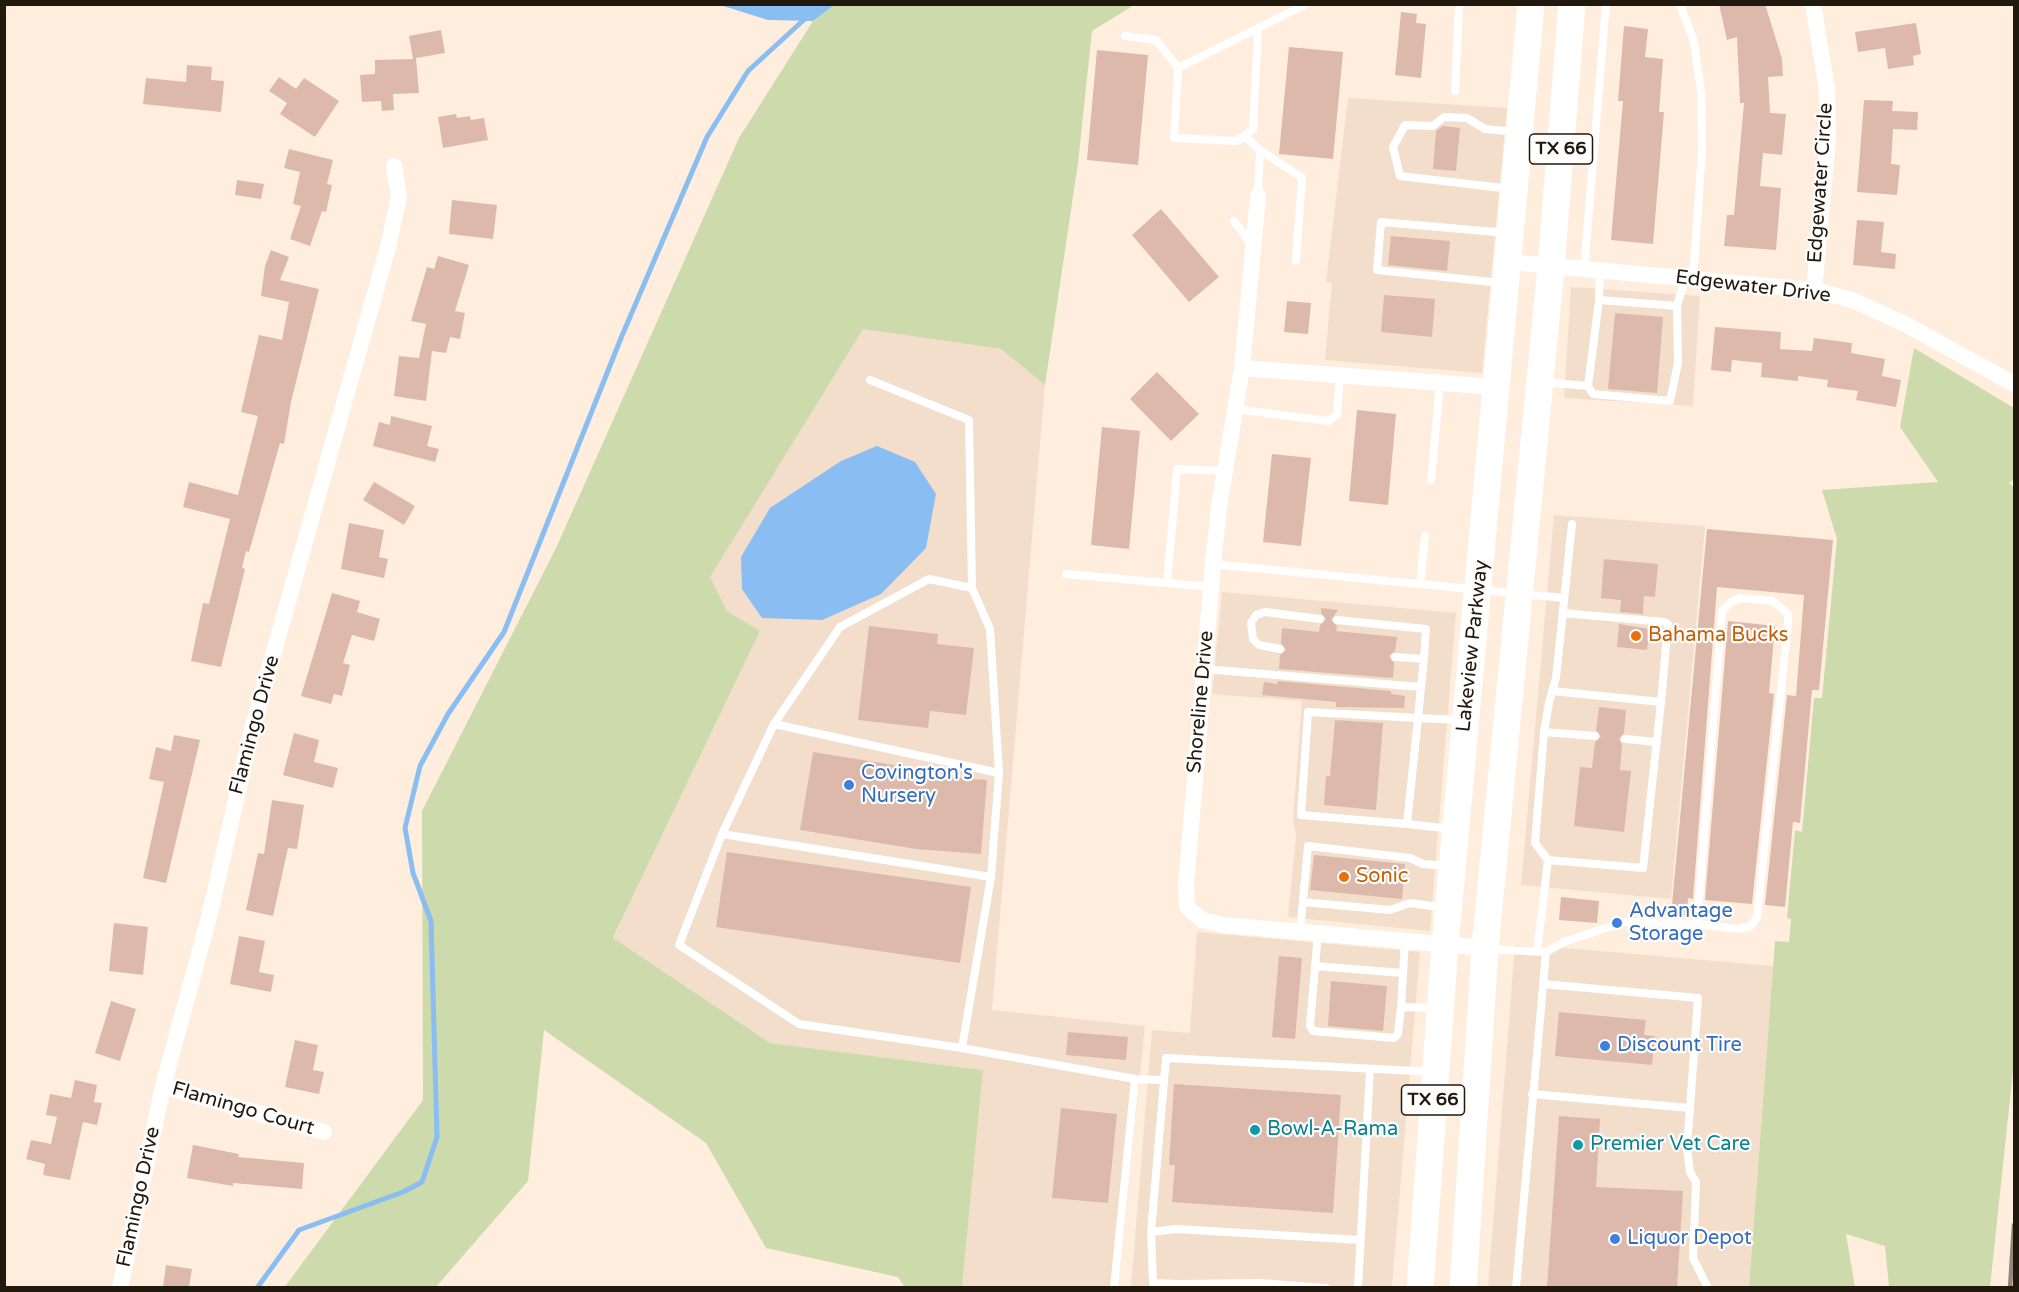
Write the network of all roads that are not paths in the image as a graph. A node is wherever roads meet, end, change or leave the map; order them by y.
1 (1306, 4) edge
2 (1459, 4) edge
3 (1531, 4) edge
4 (1572, 4) edge
5 (1606, 4) edge
6 (1680, 4) edge
7 (1813, 4) edge
8 (1258, 28) junction
9 (1125, 36) dead end
10 (1178, 68) junction
11 (1455, 91) dead end
12 (1520, 132) junction
13 (1244, 136) junction
14 (1260, 150) junction
15 (394, 166) dead end
16 (1515, 189) junction
17 (1258, 196) joint
18 (1234, 221) dead end
19 (1511, 233) junction
20 (1254, 246) junction
21 (1296, 261) dead end
22 (1551, 267) junction
23 (1592, 270) junction
24 (1507, 272) junction
25 (1689, 279) junction
26 (1814, 290) junction
27 (1599, 300) junction
28 (1677, 306) junction
29 (1242, 368) junction
30 (1340, 375) junction
31 (870, 380) dead end
32 (1539, 382) junction
33 (1440, 383) junction
34 (2014, 384) edge
35 (1588, 386) junction
36 (1496, 387) junction
37 (1235, 409) junction
38 (1225, 471) junction
39 (1431, 480) dead end
40 (1572, 525) dead end
41 (1425, 536) dead end
42 (1213, 564) junction
43 (1066, 574) dead end
44 (1167, 583) junction
45 (1420, 584) junction
46 (1211, 587) junction
47 (972, 588) junction
48 (1479, 590) junction
49 (1519, 594) junction
50 (1564, 598) junction
51 (1563, 613) junction
52 (1320, 619) dead end
53 (1337, 620) dead end
54 (1280, 648) dead end
55 (1395, 657) dead end
56 (1424, 659) junction
57 (1204, 669) junction
58 (1421, 687) junction
59 (1552, 691) junction
60 (1660, 702) junction
61 (1418, 718) junction
62 (1464, 720) junction
63 (774, 724) junction
64 (1544, 732) junction
65 (1595, 736) dead end
66 (1625, 739) dead end
67 (1657, 742) junction
68 (999, 773) junction
69 (1407, 824) junction
70 (1456, 829) junction
71 (722, 834) junction
72 (1548, 860) junction
73 (1452, 867) junction
74 (991, 877) junction
75 (1303, 902) junction
76 (1448, 908) junction
77 (1697, 924) junction
78 (1300, 932) junction
79 (1318, 933) junction
80 (1405, 941) junction
81 (1445, 945) junction
82 (1485, 948) junction
83 (1541, 952) junction
84 (1315, 966) junction
85 (1403, 974) junction
86 (1543, 984) junction
87 (1401, 1006) junction
88 (1440, 1008) junction
89 (962, 1048) junction
90 (1370, 1069) junction
91 (1435, 1072) junction
92 (1135, 1079) junction
93 (1164, 1080) junction
94 (162, 1086) junction
95 (1532, 1094) junction
96 (1689, 1108) junction
97 (324, 1132) dead end
98 (1151, 1232) junction
99 (1360, 1240) junction
100 (1178, 1286) edge
101 (120, 1287) edge
102 (1114, 1287) edge
103 (1326, 1287) edge
104 (1358, 1287) edge
105 (1420, 1287) edge
106 (1463, 1287) edge
107 (1516, 1287) edge
108 (1708, 1287) edge

1 - 8 lane
2 - 11 lane
3 - 12 main road, Lakeview Parkway / TX 66
4 - 22 main road, Lakeview Parkway / TX 66
5 - 23 lane
6 - 25 lane
7 - 26 street, Edgewater Circle
8 - 10 lane
8 - 13 lane
9 - 10 lane
10 - 13 lane
12 - 16 main road, Lakeview Parkway / TX 66
12 - 16 lane
13 - 14 lane
14 - 17 lane
14 - 21 lane
15 - 94 street, Flamingo Drive
16 - 19 main road, Lakeview Parkway / TX 66
17 - 20 street, Shoreline Drive
18 - 20 lane
19 - 24 main road, Lakeview Parkway / TX 66
19 - 24 lane
20 - 29 street, Shoreline Drive
22 - 23 street, Edgewater Drive
22 - 24 street, Edgewater Drive
22 - 32 main road, Lakeview Parkway / TX 66
23 - 25 street, Edgewater Drive
23 - 27 lane
24 - 36 main road, Lakeview Parkway / TX 66
25 - 26 street, Edgewater Drive
25 - 28 lane
26 - 34 street, Edgewater Drive
27 - 28 lane
27 - 35 lane
28 - 35 lane
29 - 30 street
29 - 37 street, Shoreline Drive
30 - 33 street
30 - 37 lane
31 - 47 lane
32 - 35 lane
32 - 49 main road, Lakeview Parkway / TX 66
33 - 36 street
33 - 39 lane
36 - 48 main road, Lakeview Parkway / TX 66
37 - 38 street, Shoreline Drive
38 - 42 street, Shoreline Drive
38 - 44 lane
40 - 50 lane
41 - 45 lane
42 - 45 lane
42 - 46 street, Shoreline Drive
43 - 44 lane
44 - 46 lane
45 - 48 lane
46 - 57 street, Shoreline Drive
47 - 63 lane
47 - 68 lane
48 - 49 lane
48 - 62 main road, Lakeview Parkway / TX 66
49 - 50 lane
49 - 82 main road, Lakeview Parkway / TX 66
50 - 51 lane
51 - 59 lane
51 - 60 lane
52 - 54 lane
53 - 56 lane
55 - 56 lane
56 - 58 lane
57 - 58 lane
57 - 78 street, Shoreline Drive
58 - 61 lane
59 - 60 lane
59 - 64 lane
60 - 67 lane
61 - 62 lane
61 - 69 lane
61 - 69 lane
62 - 70 main road, Lakeview Parkway / TX 66
63 - 68 lane
63 - 71 lane
64 - 65 lane
64 - 72 lane
66 - 67 lane
67 - 72 lane
68 - 74 lane
69 - 70 lane
70 - 73 main road, Lakeview Parkway / TX 66
71 - 74 lane
71 - 89 lane
72 - 83 lane
73 - 75 lane
73 - 76 main road, Lakeview Parkway / TX 66
74 - 89 lane
75 - 76 lane
75 - 78 lane
76 - 81 main road, Lakeview Parkway / TX 66
77 - 77 lane
77 - 83 lane
78 - 79 street, Shoreline Drive
79 - 80 street, Shoreline Drive
79 - 84 lane
80 - 81 street, Shoreline Drive
80 - 85 lane
81 - 82 street, Shoreline Drive
81 - 88 main road, Lakeview Parkway / TX 66
82 - 83 lane
82 - 106 main road, Lakeview Parkway / TX 66
83 - 86 lane
84 - 85 lane
84 - 87 lane
85 - 87 lane
86 - 95 lane
86 - 96 lane
87 - 88 lane
88 - 91 main road, Lakeview Parkway / TX 66
89 - 92 lane
90 - 91 lane
90 - 93 lane
90 - 99 lane
91 - 105 main road, Lakeview Parkway / TX 66
92 - 93 lane
92 - 102 lane
93 - 98 lane
94 - 97 street, Flamingo Court
94 - 101 street, Flamingo Drive
95 - 96 lane
95 - 107 lane
96 - 108 lane
98 - 99 lane
98 - 100 lane
99 - 104 lane
100 - 103 lane

